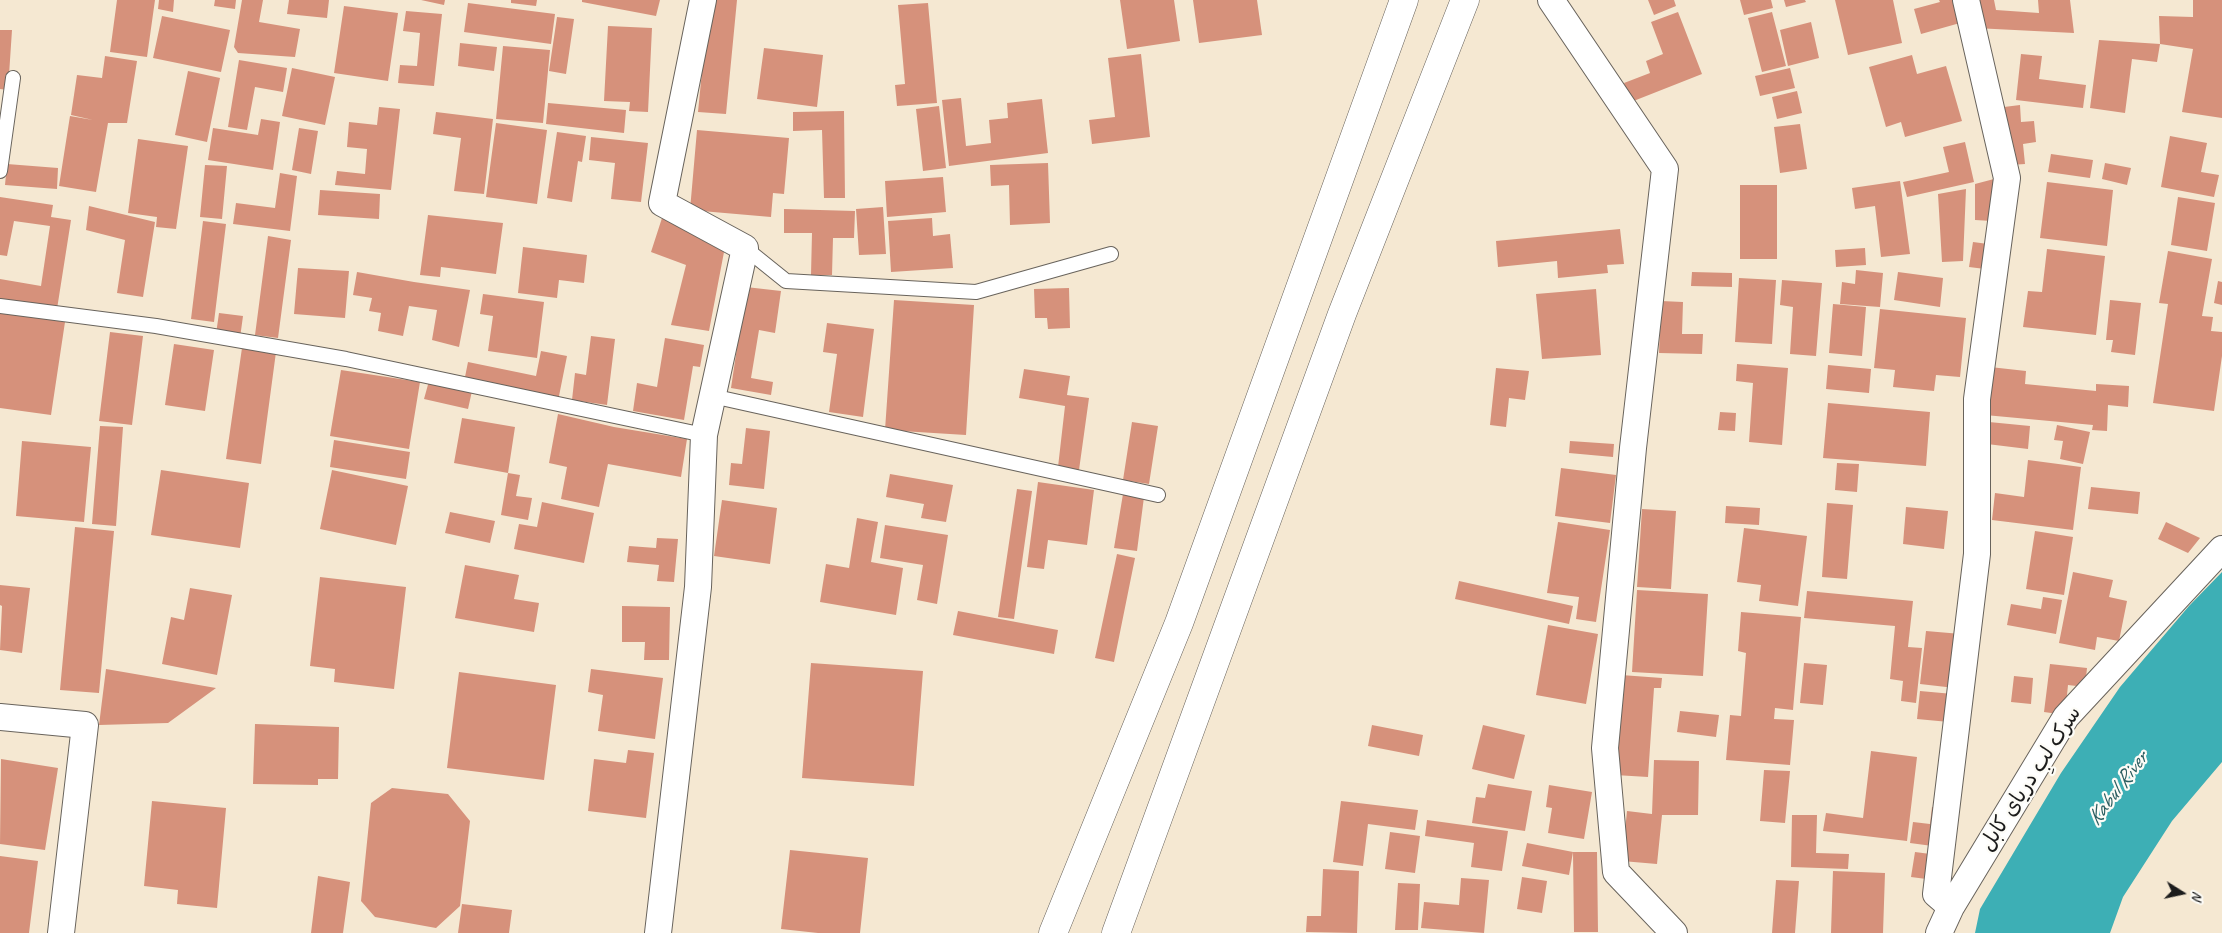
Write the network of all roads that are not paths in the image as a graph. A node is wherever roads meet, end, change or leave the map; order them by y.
1 (702, 0) edge
2 (1404, 0) edge
3 (1465, 0) edge
4 (1550, 0) edge
5 (1966, 0) edge
6 (13, 78) dead end
7 (0, 171) edge
8 (745, 248) junction
9 (1111, 254) dead end
10 (0, 306) edge
11 (712, 396) junction
12 (704, 435) junction
13 (1158, 495) dead end
14 (2222, 549) edge
15 (0, 717) edge
16 (1951, 907) junction
17 (61, 933) edge
18 (658, 933) edge
19 (1053, 933) edge
20 (1116, 933) edge
21 (1674, 933) edge
22 (1939, 933) edge

1 - 8 street
2 - 19 main road
3 - 20 main road
4 - 21 street
5 - 16 street
6 - 7 lane
8 - 9 lane
8 - 11 street
10 - 12 lane
11 - 12 street
11 - 13 lane
12 - 18 street
14 - 16 street, سرک لبِ دریای کابل
15 - 17 street
16 - 22 street, سرک لبِ دریای کابل

